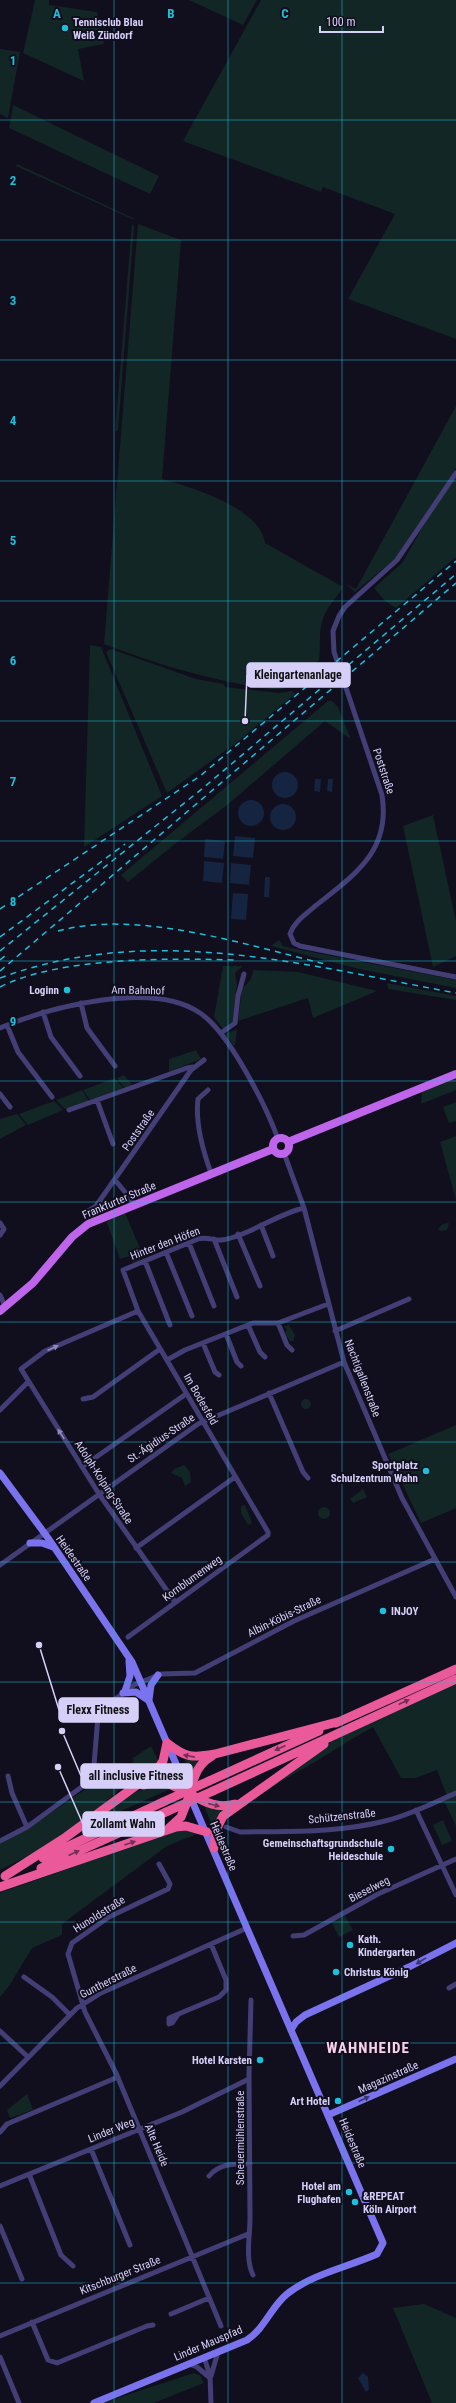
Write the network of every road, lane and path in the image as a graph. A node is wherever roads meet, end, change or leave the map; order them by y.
1 (456, 473) edge
2 (244, 974) dead end
3 (456, 977) edge
4 (81, 1003) junction
5 (43, 1012) junction
6 (7, 1025) junction
7 (0, 1028) edge
8 (221, 1033) junction
9 (204, 1060) dead end
10 (115, 1066) dead end
11 (193, 1067) junction
12 (456, 1074) edge
13 (80, 1076) dead end
14 (208, 1090) dead end
15 (0, 1094) edge
16 (52, 1097) dead end
17 (97, 1100) junction
18 (10, 1107) dead end
19 (69, 1110) dead end
20 (278, 1139) junction
21 (288, 1142) junction
22 (113, 1144) dead end
23 (273, 1149) junction
24 (284, 1153) junction
25 (211, 1173) junction
26 (115, 1180) junction
27 (135, 1204) junction
28 (304, 1208) junction
29 (88, 1211) dead end
30 (0, 1223) edge
31 (261, 1225) junction
32 (238, 1234) junction
33 (0, 1235) edge
34 (214, 1239) junction
35 (189, 1243) junction
36 (166, 1252) junction
37 (274, 1256) dead end
38 (145, 1261) junction
39 (123, 1270) joint
40 (260, 1286) dead end
41 (0, 1295) edge
42 (236, 1297) dead end
43 (409, 1299) dead end
44 (328, 1304) junction
45 (214, 1306) dead end
46 (3, 1308) edge
47 (138, 1311) junction
48 (192, 1316) dead end
49 (278, 1322) junction
50 (170, 1325) dead end
51 (248, 1325) junction
52 (335, 1331) junction
53 (226, 1334) junction
54 (203, 1343) junction
55 (160, 1349) junction
56 (292, 1350) dead end
57 (265, 1357) dead end
58 (167, 1360) junction
59 (344, 1362) junction
60 (241, 1366) dead end
61 (219, 1375) dead end
62 (28, 1382) junction
63 (269, 1392) junction
64 (186, 1394) junction
65 (83, 1399) dead end
66 (0, 1410) edge
67 (202, 1422) junction
68 (82, 1467) junction
69 (0, 1473) edge
70 (235, 1477) junction
71 (308, 1478) dead end
72 (99, 1494) junction
73 (44, 1533) junction
74 (268, 1535) joint
75 (30, 1543) junction
76 (54, 1547) junction
77 (136, 1548) junction
78 (435, 1559) junction
79 (0, 1565) edge
80 (456, 1597) edge
81 (175, 1602) junction
82 (128, 1638) dead end
83 (127, 1653) junction
84 (456, 1669) edge
85 (158, 1675) junction
86 (456, 1679) edge
87 (140, 1682) junction
88 (124, 1692) junction
89 (148, 1700) junction
90 (369, 1719) junction
91 (341, 1721) junction
92 (167, 1743) junction
93 (215, 1754) junction
94 (8, 1776) dead end
95 (136, 1788) junction
96 (456, 1793) edge
97 (189, 1794) junction
98 (240, 1802) junction
99 (416, 1810) junction
100 (27, 1826) junction
101 (226, 1827) dead end
102 (162, 1832) junction
103 (207, 1832) junction
104 (0, 1841) edge
105 (214, 1848) junction
106 (456, 1859) edge
107 (159, 1864) dead end
108 (442, 1865) junction
109 (2, 1878) edge
110 (0, 1887) edge
111 (456, 1895) edge
112 (247, 1928) junction
113 (293, 1936) dead end
114 (456, 1943) edge
115 (211, 1944) junction
116 (24, 1977) dead end
117 (456, 1984) edge
118 (449, 1988) dead end
119 (251, 2000) dead end
120 (83, 2003) junction
121 (70, 2015) junction
122 (284, 2015) junction
123 (305, 2015) junction
124 (177, 2016) dead end
125 (291, 2030) junction
126 (0, 2031) edge
127 (28, 2057) junction
128 (456, 2059) edge
129 (118, 2077) junction
130 (249, 2079) junction
131 (0, 2086) edge
132 (328, 2115) junction
133 (140, 2129) junction
134 (0, 2132) edge
135 (92, 2149) junction
136 (250, 2164) junction
137 (29, 2174) junction
138 (209, 2176) dead end
139 (0, 2186) edge
140 (0, 2226) edge
141 (248, 2234) junction
142 (130, 2245) dead end
143 (380, 2251) joint
144 (192, 2256) junction
145 (73, 2266) dead end
146 (254, 2275) dead end
147 (22, 2279) dead end
148 (209, 2298) junction
149 (171, 2314) dead end
150 (32, 2322) junction
151 (153, 2325) dead end
152 (221, 2326) dead end
153 (0, 2336) edge
154 (218, 2352) junction
155 (0, 2357) edge
156 (204, 2357) junction
157 (186, 2364) junction
158 (210, 2379) junction
159 (19, 2403) edge
160 (94, 2403) edge
161 (211, 2403) edge

1 - 3 street, Poststraße
2 - 8 street
4 - 5 street, Am Bahnhof
4 - 8 street, Am Bahnhof
4 - 10 street
5 - 6 street, Am Bahnhof
5 - 13 street
6 - 7 street, Am Bahnhof
6 - 16 street
8 - 20 street, Am Bahnhof
9 - 11 street, Poststraße
11 - 17 street
11 - 26 street, Poststraße
12 - 21 main road
14 - 25 street
15 - 18 street
17 - 19 street
17 - 22 street
20 - 21 main road
20 - 23 main road
21 - 24 main road
23 - 24 main road
23 - 25 main road, Frankfurter Straße
24 - 28 street, Nachtigallenstraße
25 - 27 main road, Frankfurter Straße
26 - 27 street
26 - 29 street, Poststraße
27 - 46 main road, Frankfurter Straße
28 - 31 street, Hinter den Höfen
28 - 44 street, Nachtigallenstraße
30 - 33 street
31 - 32 street, Hinter den Höfen
31 - 37 street
32 - 34 street, Hinter den Höfen
32 - 40 street
34 - 35 street, Hinter den Höfen
34 - 42 street
35 - 36 street, Hinter den Höfen
35 - 45 street
36 - 38 street, Hinter den Höfen
36 - 48 street
38 - 39 street, Hinter den Höfen
38 - 50 street
39 - 47 street, Im Bodesfeld
41 - 46 street
43 - 52 street
44 - 49 street
44 - 52 street, Nachtigallenstraße
47 - 55 street, Im Bodesfeld
62 -> 47 street, Adolph-Kolping-Straße
49 - 51 street
49 - 56 street
51 - 53 street
51 - 57 street
52 - 59 street, Nachtigallenstraße
53 - 54 street
53 - 60 street
54 - 58 street
54 - 61 street
55 - 58 street, Im Bodesfeld
55 - 65 street
58 - 64 street, Im Bodesfeld
59 - 63 street, St.-Ägidius-Straße
59 - 78 street, Nachtigallenstraße
62 - 66 street
68 -> 62 street, Adolph-Kolping-Straße
63 - 67 street, St.-Ägidius-Straße
63 - 71 street
64 - 67 street, Im Bodesfeld
64 - 68 street
67 - 70 street, Im Bodesfeld
67 - 72 street, St.-Ägidius-Straße
68 - 72 street, Adolph-Kolping-Straße
69 - 73 main road, Heidestraße
70 - 74 street, Im Bodesfeld
70 - 77 street
72 - 73 street, St.-Ägidius-Straße
72 - 77 street, Adolph-Kolping-Straße
73 - 75 street, St.-Ägidius-Straße
73 - 76 main road, Heidestraße
74 - 81 street, Kornblumenweg
75 - 76 main road
75 - 79 street, St.-Ägidius-Straße
76 - 83 main road, Heidestraße
77 - 81 street, Adolph-Kolping-Straße
78 - 80 street, Nachtigallenstraße
78 - 85 street, Albin-Köbis-Straße
81 - 82 street, Kornblumenweg
83 - 87 main road, Heidestraße
83 - 88 main road
84 - 91 highway
85 - 87 street, Albin-Köbis-Straße
85 - 89 main road
90 -> 86 highway
87 - 88 street, Albin-Köbis-Straße
87 - 89 main road, Heidestraße
88 - 89 main road
88 - 100 street, Albin-Köbis-Straße
89 - 92 main road, Heidestraße
90 - 98 highway
110 -> 90 highway, bridge
91 - 93 highway
91 -> 109 highway, bridge
93 -> 92 highway
92 - 95 highway
92 - 97 main road, Heidestraße
93 - 97 highway
94 - 100 street
95 - 97 highway
95 - 109 highway
96 - 99 street, Schützenstraße
97 -> 98 highway
97 - 102 highway
97 - 103 main road, Heidestraße
98 - 105 highway
99 - 101 street, Schützenstraße
99 - 108 street
100 - 104 street, Albin-Köbis-Straße
102 - 103 highway
110 -> 102 highway
103 - 105 main road, Heidestraße
105 - 112 main road, Heidestraße
106 - 108 street, Bieselweg
107 - 120 street, Hunoldstraße
108 - 111 street
108 - 113 street, Bieselweg
112 - 115 street, Guntherstraße
112 - 122 main road, Heidestraße
114 -> 123 main road
115 - 120 street, Guntherstraße
115 - 124 street
116 - 121 street
117 - 118 street
119 - 130 street, Scheuermühlenstraße
120 - 121 street, Guntherstraße
120 - 129 street, Alte Heide
121 - 127 street, Guntherstraße
122 - 123 main road
122 - 125 main road, Heidestraße
123 - 125 main road
125 - 132 main road, Heidestraße
126 - 127 street
127 - 131 street, Guntherstraße
132 -> 128 main road, Magazinstraße
129 - 133 street, Alte Heide
129 - 134 street
130 - 133 street, Linder Weg
130 - 136 street, Scheuermühlenstraße
132 - 143 main road, Heidestraße
133 - 135 street, Linder Weg
133 - 144 street, Alte Heide
135 - 137 street, Linder Weg
135 - 142 street
136 - 138 street
136 - 141 street, Scheuermühlenstraße
137 - 139 street, Linder Weg
137 - 145 street
140 - 147 street
141 - 144 street, Kitschburger Straße
141 - 146 street, Scheuermühlenstraße
143 - 154 main road, Linder Mauspfad
144 - 148 street, Alte Heide
144 - 150 street, Kitschburger Straße
148 - 149 street
148 - 152 street, Alte Heide
150 - 151 street
150 - 153 street, Kitschburger Straße
154 - 156 main road, Linder Mauspfad
154 - 158 street
155 - 159 street
156 - 157 main road, Linder Mauspfad
156 - 158 street
157 - 158 street
157 - 160 main road, Linder Mauspfad
158 - 161 street

